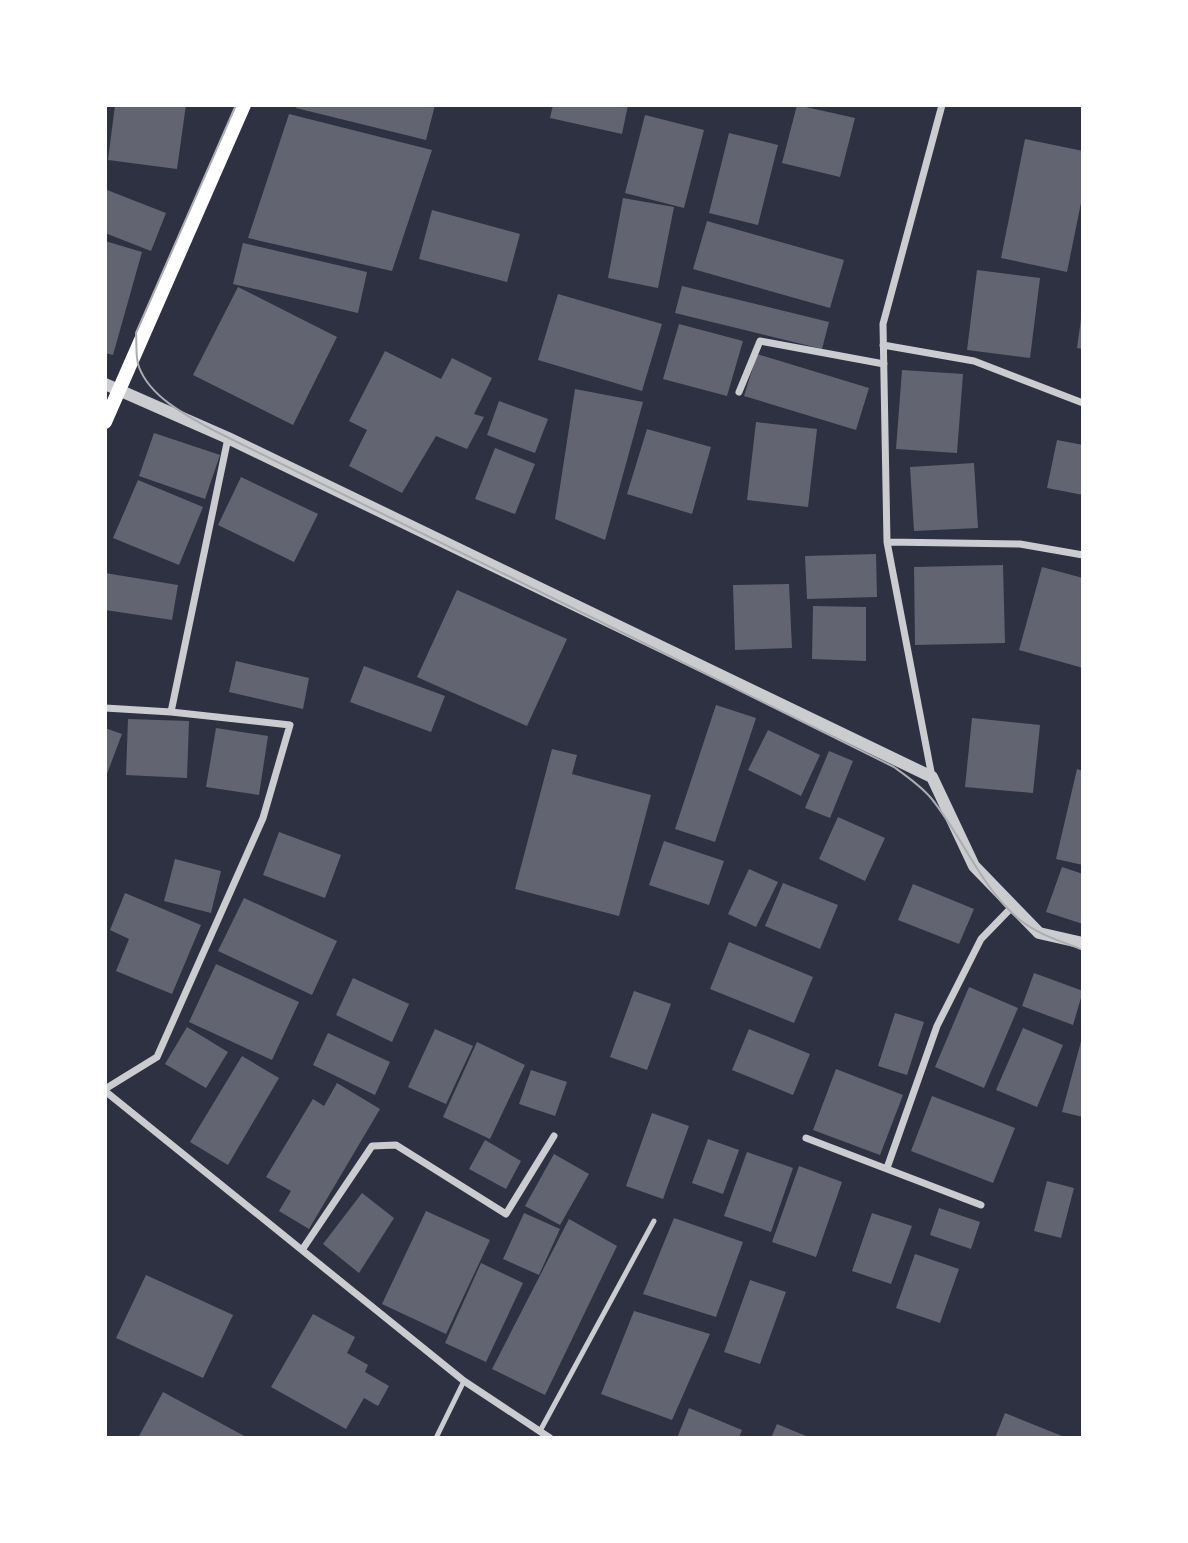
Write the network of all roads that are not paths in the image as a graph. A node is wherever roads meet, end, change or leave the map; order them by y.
1 (244, 105) edge
2 (942, 105) edge
3 (884, 345) junction
4 (884, 364) junction
5 (112, 387) edge
6 (739, 392) dead end
7 (1083, 403) edge
8 (105, 422) edge
9 (228, 438) junction
10 (887, 542) junction
11 (1083, 555) edge
12 (105, 708) edge
13 (171, 712) junction
14 (932, 777) junction
15 (1013, 906) junction
16 (1083, 943) edge
17 (105, 1090) edge
18 (554, 1136) dead end
19 (806, 1138) dead end
20 (887, 1168) junction
21 (981, 1205) dead end
22 (654, 1221) dead end
23 (302, 1250) junction
24 (464, 1381) junction
25 (540, 1431) junction
26 (436, 1438) edge
27 (550, 1438) edge

1 - 5 main road
2 - 3 street
3 - 4 street
3 - 7 street
4 - 6 street
4 - 10 street
5 - 8 main road
5 - 9 street
9 - 13 street
9 - 14 street
10 - 11 street
10 - 14 street
12 - 13 street
13 - 17 street
14 - 15 street
15 - 16 street
15 - 20 street
17 - 23 street
18 - 23 street
19 - 20 street
20 - 21 street
22 - 25 lane
23 - 24 street
24 - 25 street
24 - 26 lane
25 - 27 street

